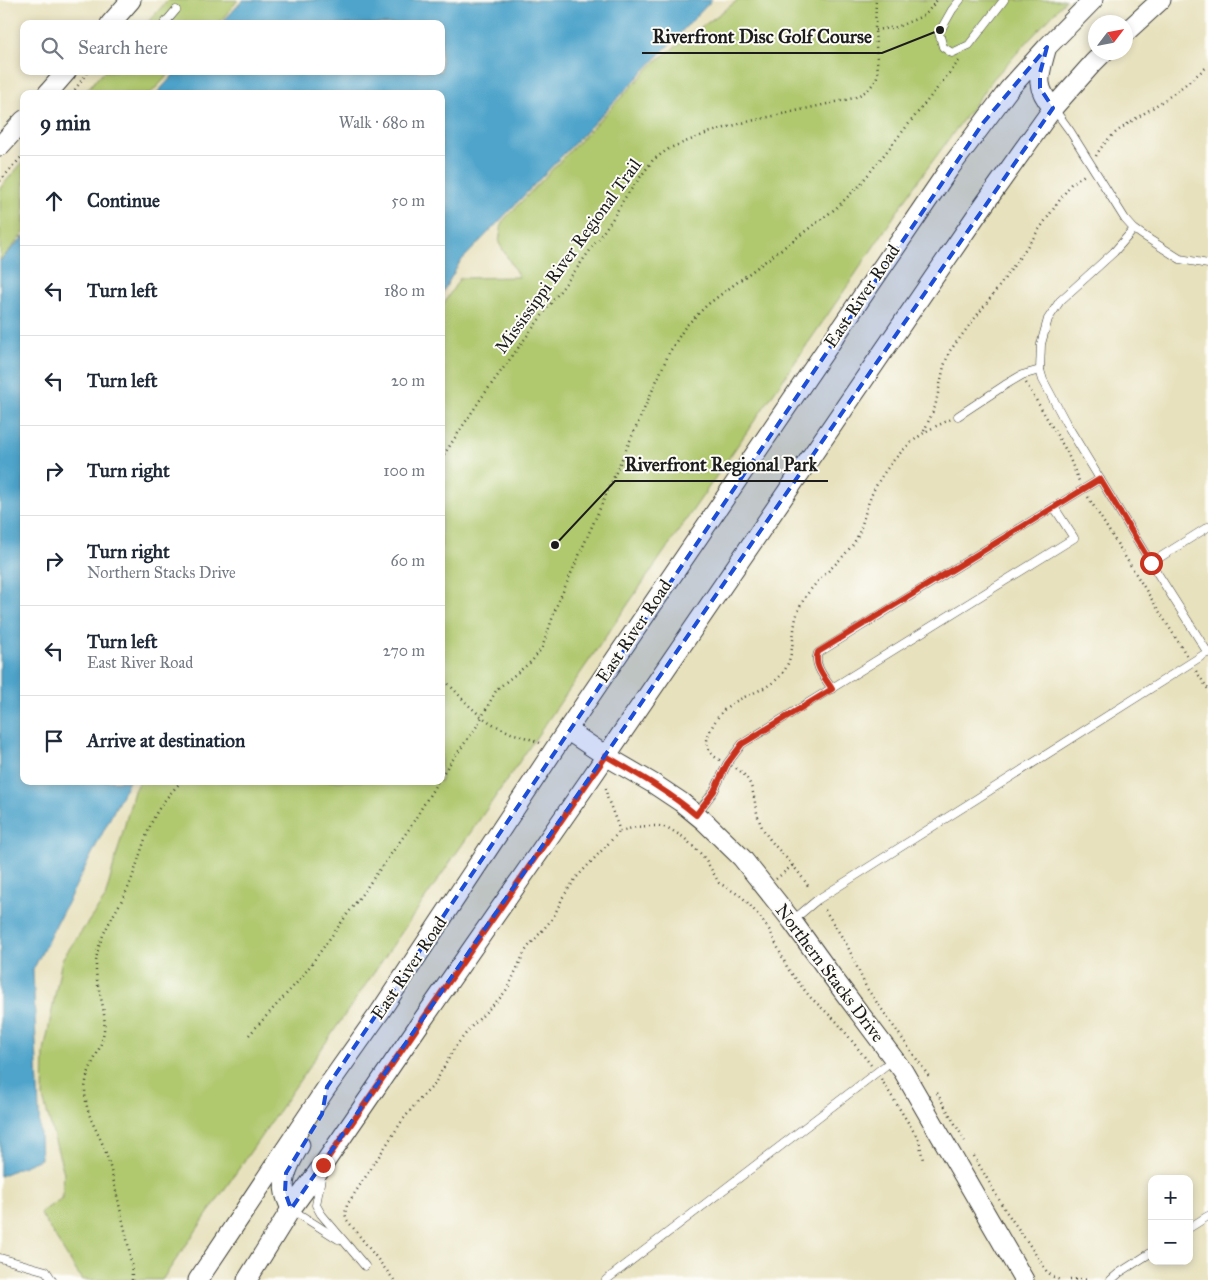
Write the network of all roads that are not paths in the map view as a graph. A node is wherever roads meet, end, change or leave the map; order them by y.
1 (132, 0) edge
2 (960, 0) edge
3 (1004, 0) edge
4 (1093, 0) edge
5 (1161, 0) edge
6 (176, 10) dead end
7 (114, 20) edge
8 (167, 20) edge
9 (1133, 26) edge
10 (1047, 47) junction
11 (1096, 60) edge
12 (64, 75) edge
13 (50, 90) edge
14 (1053, 108) junction
15 (20, 124) edge
16 (0, 146) edge
17 (1134, 229) junction
18 (1208, 264) edge
19 (1040, 370) junction
20 (958, 416) road end
21 (1100, 479) junction
22 (1054, 507) junction
23 (1208, 526) edge
24 (1151, 563) junction
25 (1208, 653) edge
26 (832, 689) junction
27 (567, 730) junction
28 (606, 756) junction
29 (696, 815) junction
30 (792, 921) junction
31 (894, 1059) junction
32 (327, 1087) junction
33 (323, 1165) junction
34 (292, 1208) junction
35 (1208, 1216) edge
36 (1193, 1225) edge
37 (1148, 1255) edge
38 (0, 1258) edge
39 (52, 1280) edge
40 (198, 1280) edge
41 (247, 1280) edge
42 (606, 1280) edge
43 (1024, 1280) edge
44 (1111, 1280) edge

1 - 7 street
2 - 3 lane
4 - 10 street, East River Road
5 - 9 street
6 - 8 lane
10 - 14 street
10 - 27 street, East River Road
11 - 14 street
12 - 13 street
14 - 17 lane
14 - 28 street
15 - 16 street
17 - 18 lane
17 - 19 lane
19 - 20 lane
19 - 21 lane
21 - 22 lane
21 - 24 lane
22 - 26 lane
22 - 26 lane
23 - 24 lane
24 - 25 lane
25 - 30 lane
26 - 29 lane
27 - 28 street, Northern Stacks Drive
27 - 32 street, East River Road
28 - 29 street, Northern Stacks Drive
28 - 33 street
29 - 30 street, Northern Stacks Drive
30 - 31 street, Northern Stacks Drive
31 - 42 lane
31 - 43 street, Northern Stacks Drive
32 - 34 street
32 - 40 street, East River Road
33 - 34 street
33 - 34 lane
34 - 41 street
35 - 36 lane
37 - 44 lane
38 - 39 lane

